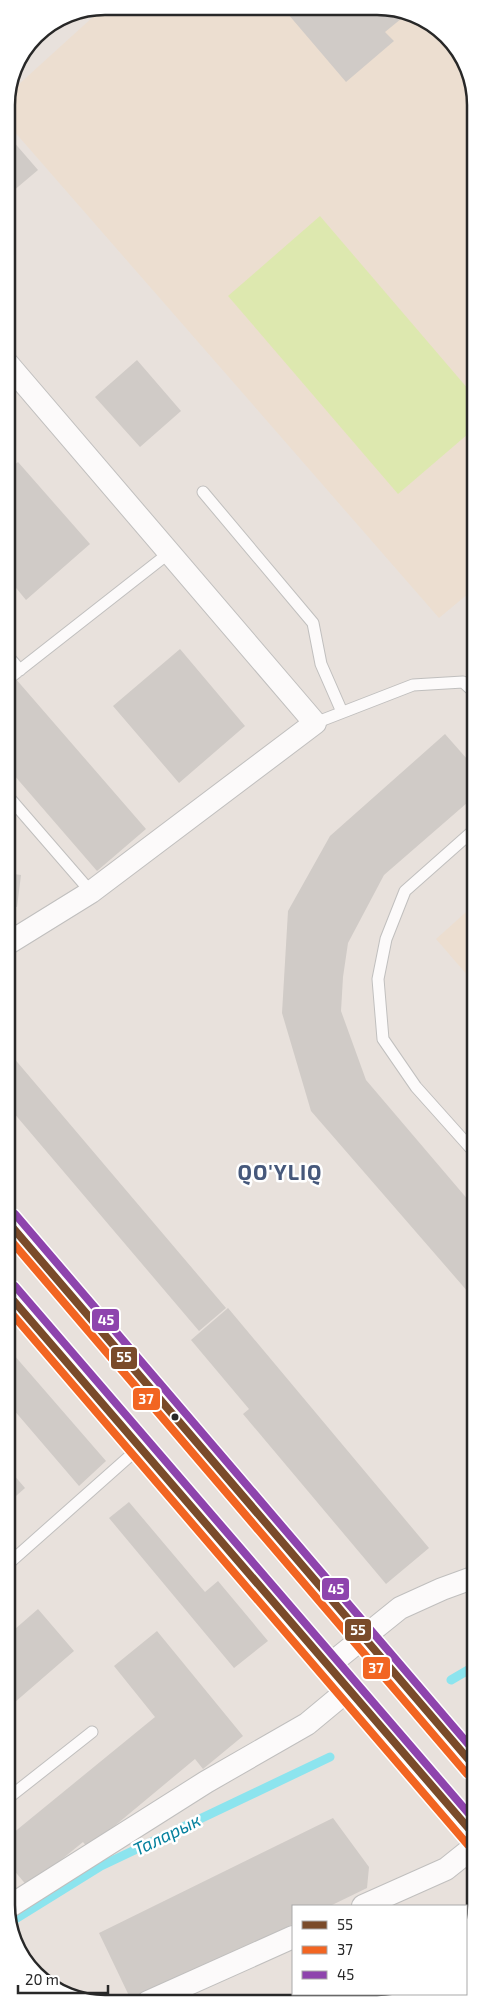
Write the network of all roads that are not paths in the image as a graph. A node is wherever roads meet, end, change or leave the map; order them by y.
1 (15, 374) edge
2 (203, 492) dead end
3 (170, 553) junction
4 (15, 664) edge
5 (20, 670) junction
6 (15, 674) edge
7 (467, 686) edge
8 (342, 712) junction
9 (315, 723) junction
10 (15, 804) edge
11 (467, 836) edge
12 (91, 892) junction
13 (15, 939) edge
14 (467, 1144) edge
15 (15, 1230) edge
16 (15, 1302) edge
17 (140, 1447) junction
18 (15, 1558) edge
19 (467, 1580) edge
20 (364, 1637) junction
21 (328, 1666) junction
22 (348, 1690) junction
23 (92, 1732) dead end
24 (467, 1756) edge
25 (15, 1793) edge
26 (467, 1828) edge
27 (467, 1852) edge
28 (15, 1897) edge
29 (365, 1905) edge
30 (292, 1937) edge
31 (164, 1995) edge

1 - 3 street
2 - 8 lane
3 - 5 lane
3 - 9 street
4 - 5 lane
5 - 6 lane
7 - 8 lane
8 - 9 lane
9 - 12 street
10 - 12 lane
11 - 14 lane
12 - 13 street
15 - 20 main road
16 - 17 main road
17 - 18 lane
17 - 21 main road
19 - 20 street
20 - 21 street
20 - 24 main road
21 - 22 main road
22 - 26 main road
22 - 28 street
23 - 25 lane
27 - 29 street
30 - 31 street

